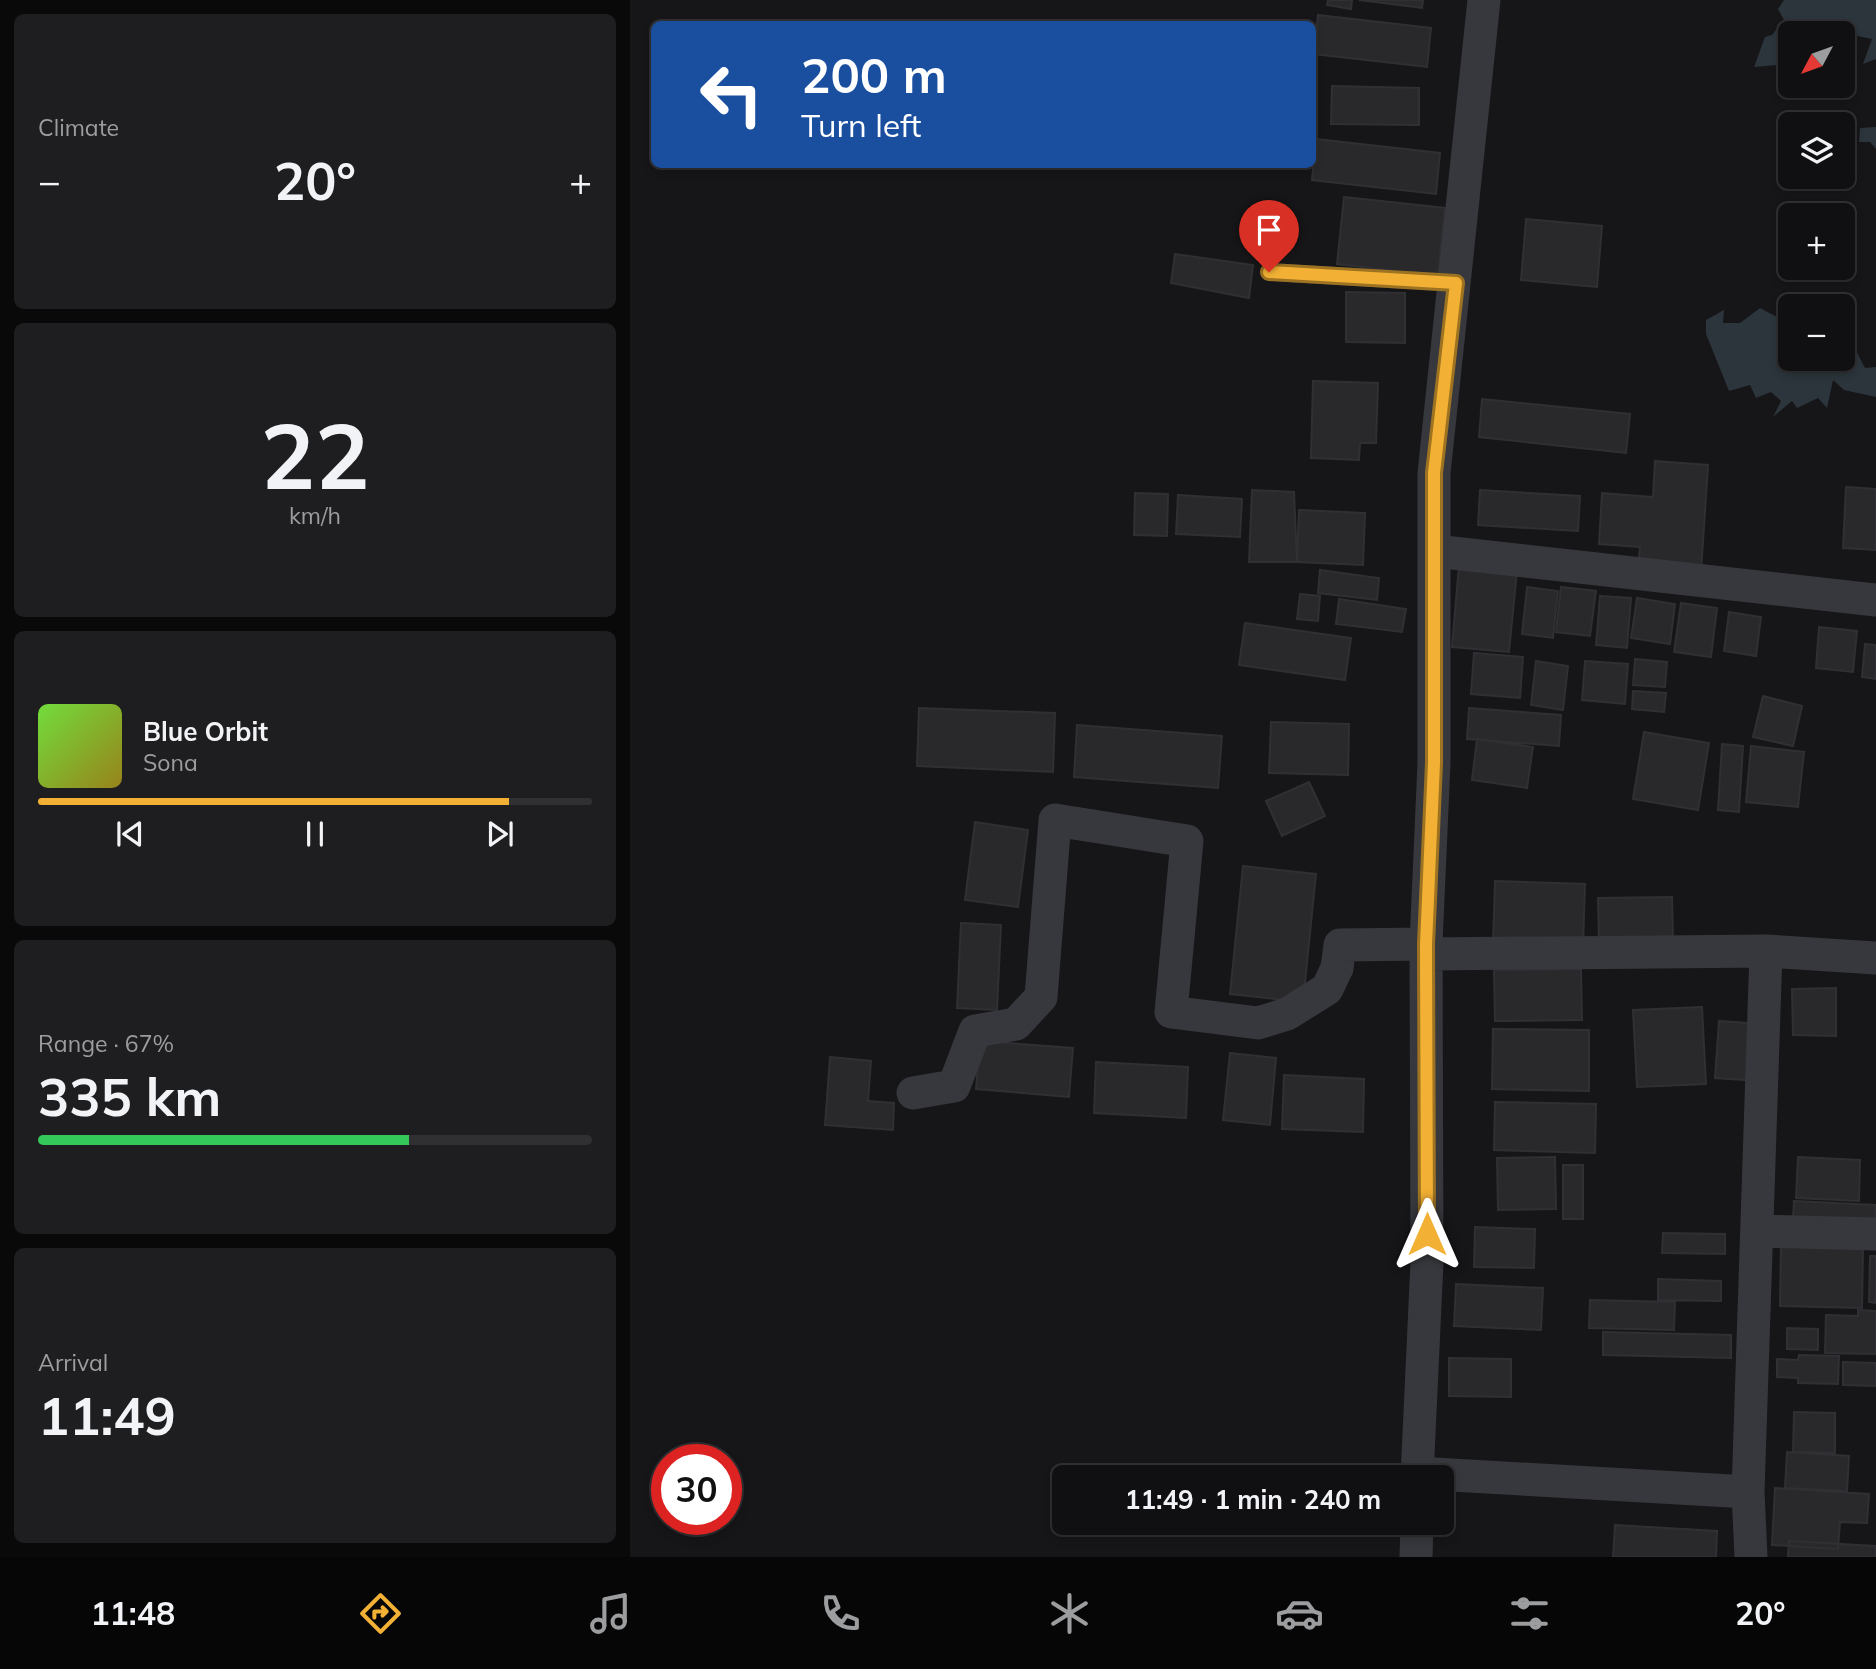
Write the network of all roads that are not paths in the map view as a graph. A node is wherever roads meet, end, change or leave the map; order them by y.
1 (1484, 0) edge
2 (1269, 272) dead end
3 (1456, 283) junction
4 (1435, 551) junction
5 (1876, 600) edge
6 (1426, 949) junction
7 (1766, 951) junction
8 (1876, 958) edge
9 (913, 1093) dead end
10 (1758, 1231) junction
11 (1876, 1234) edge
12 (1417, 1465) edge
13 (1454, 1477) edge
14 (1748, 1492) junction
15 (1417, 1535) edge
16 (1416, 1557) edge
17 (1751, 1557) edge

1 - 3 street
2 - 3 lane
3 - 4 street
4 - 5 street
4 - 6 street
6 - 7 street
6 - 9 street
6 - 12 street
7 - 8 street
7 - 10 street
10 - 11 street
10 - 14 street
13 - 14 street
14 - 17 street
15 - 16 street

